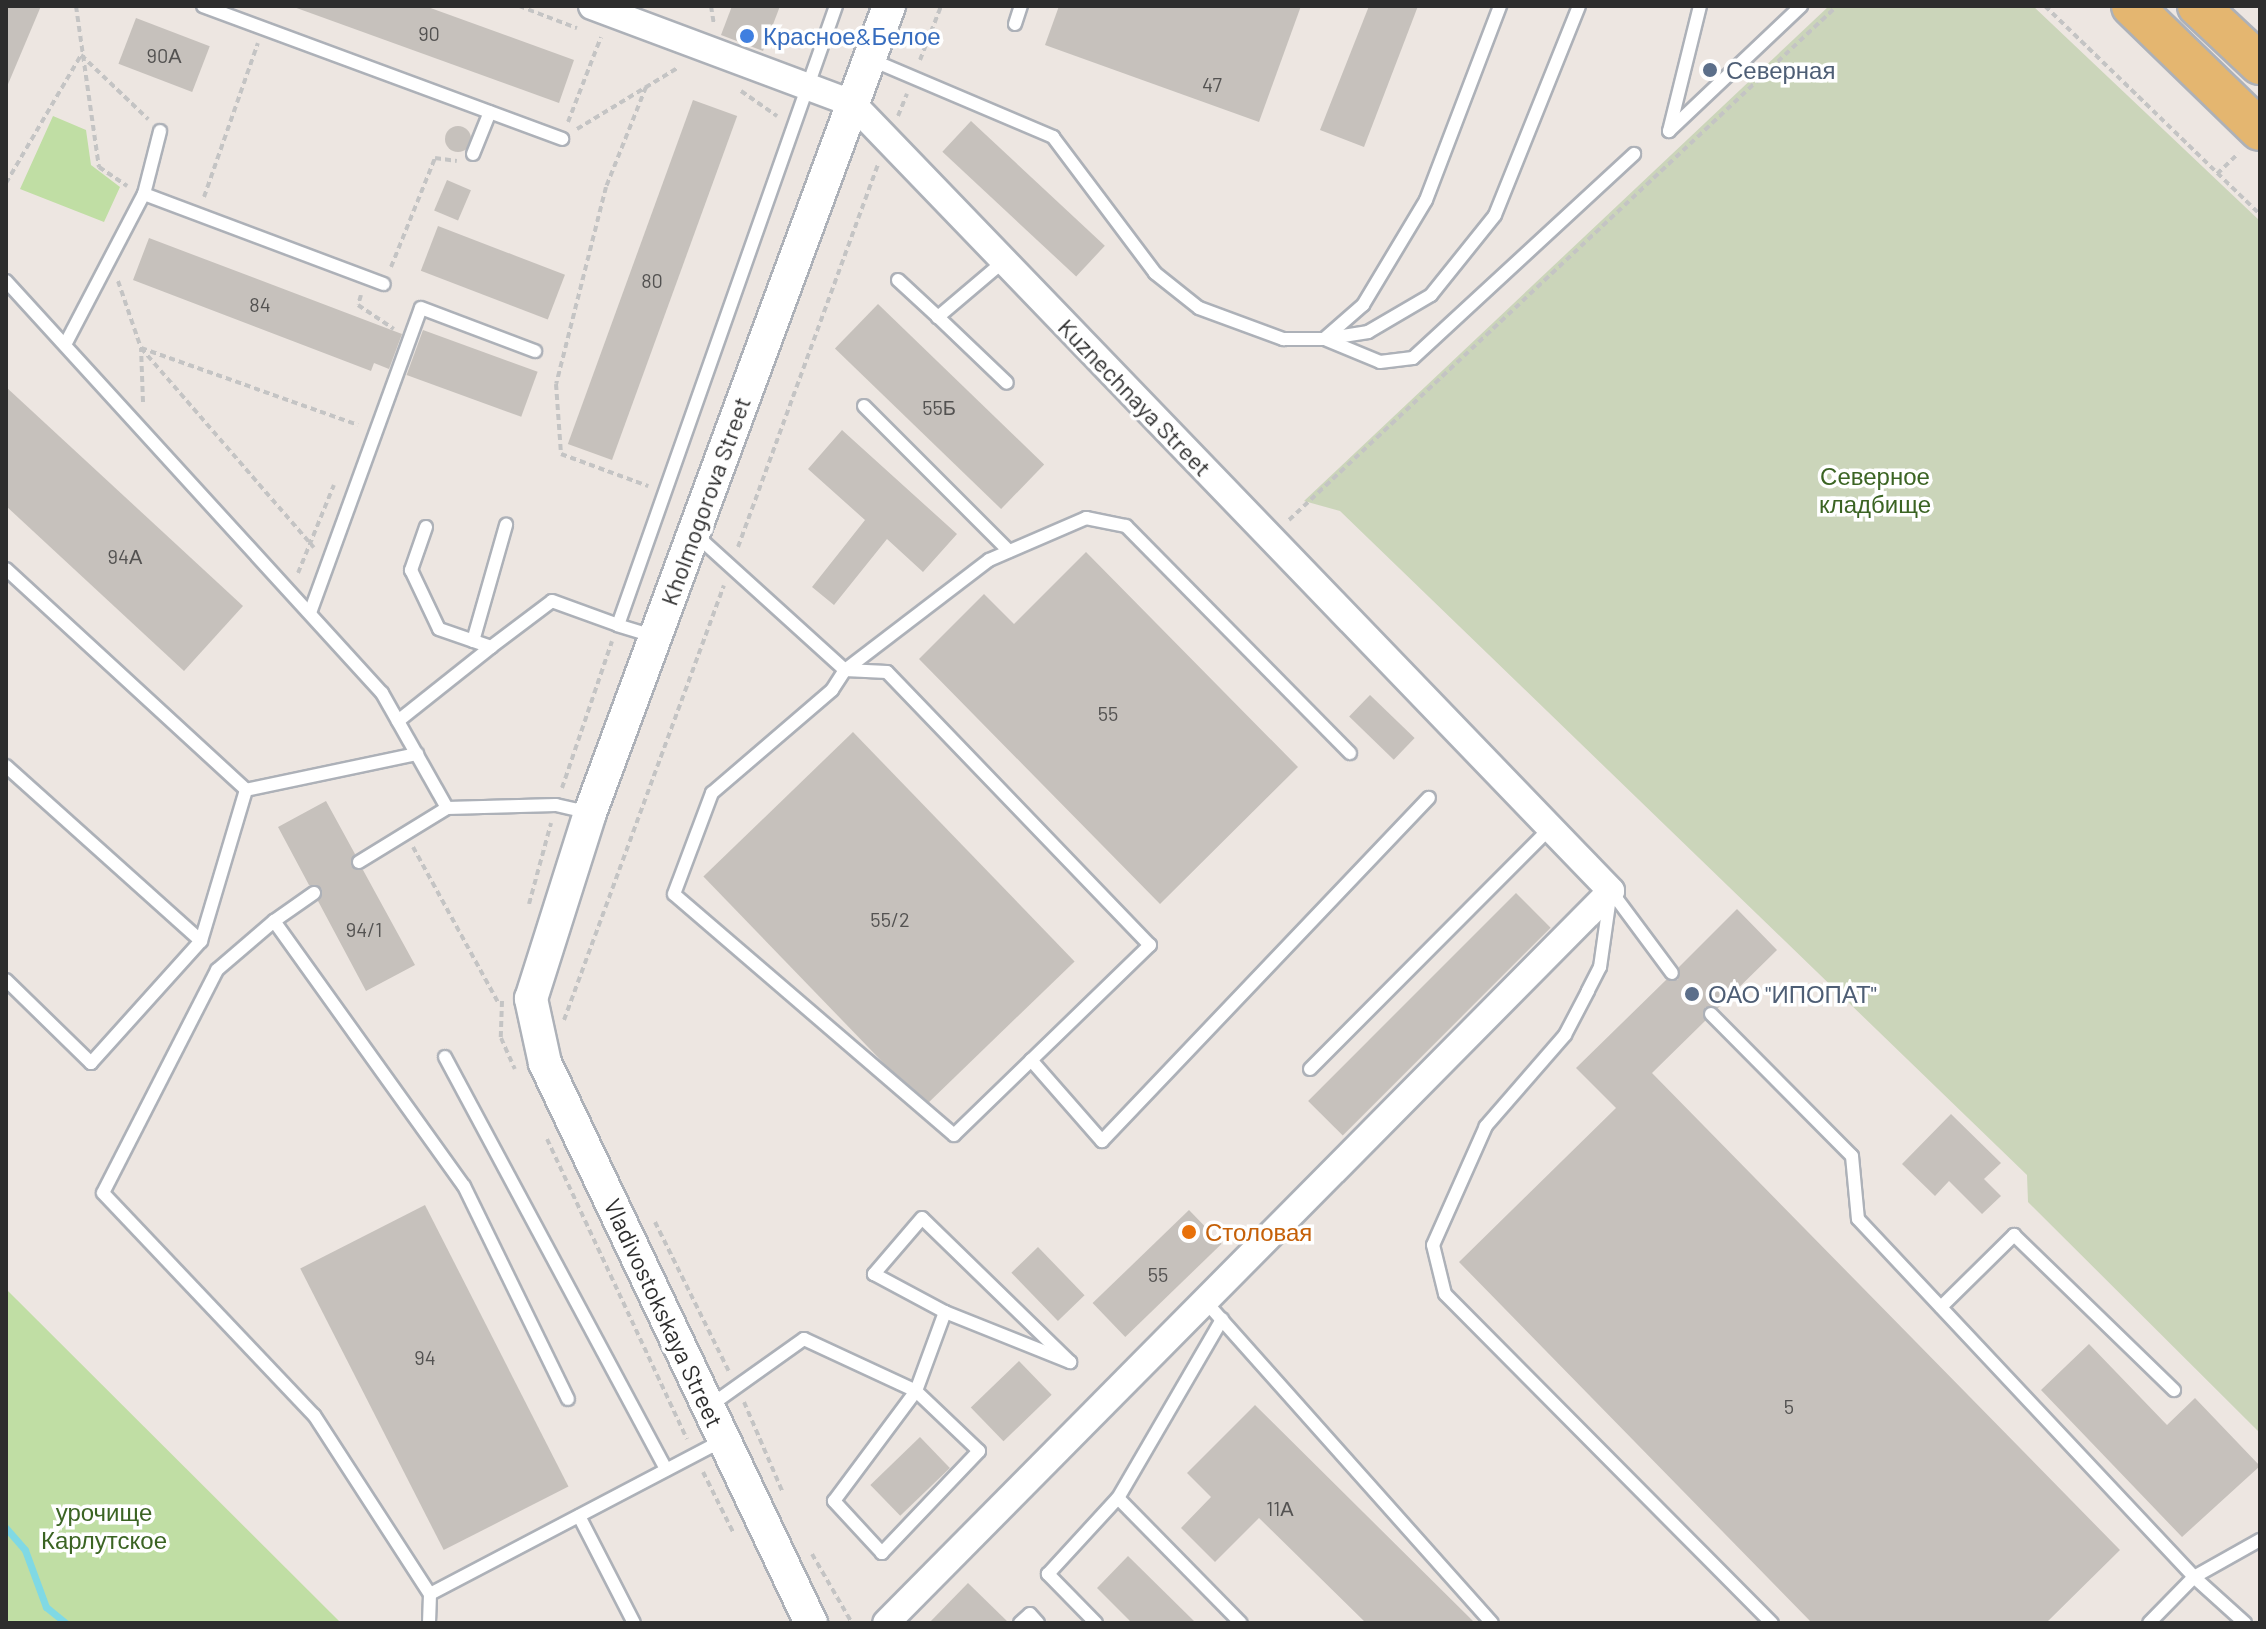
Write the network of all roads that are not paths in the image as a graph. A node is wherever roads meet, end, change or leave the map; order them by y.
1 (203, 6) edge
2 (592, 6) edge
3 (836, 6) edge
4 (889, 6) edge
5 (1021, 6) edge
6 (1500, 6) edge
7 (1579, 6) edge
8 (1700, 6) edge
9 (1801, 6) edge
10 (2132, 6) edge
11 (2198, 6) edge
12 (623, 11) edge
13 (1015, 24) dead end
14 (869, 58) junction
15 (2260, 64) edge
16 (807, 85) junction
17 (852, 103) junction
18 (490, 112) junction
19 (2260, 130) edge
20 (160, 131) road end
21 (562, 139) road end
22 (473, 154) road end
23 (1634, 154) dead end
24 (144, 194) junction
25 (1004, 261) junction
26 (898, 280) dead end
27 (6, 281) edge
28 (384, 284) road end
29 (938, 317) junction
30 (1324, 339) junction
31 (67, 341) junction
32 (535, 351) dead end
33 (1007, 383) dead end
34 (864, 406) dead end
35 (506, 525) dead end
36 (426, 527) dead end
37 (693, 532) junction
38 (1009, 551) junction
39 (6, 569) edge
40 (311, 610) junction
41 (618, 625) junction
42 (655, 637) junction
43 (473, 641) junction
44 (491, 647) junction
45 (845, 670) junction
46 (398, 721) junction
47 (1350, 753) dead end
48 (417, 754) junction
49 (6, 766) edge
50 (246, 790) junction
51 (1429, 798) dead end
52 (447, 808) junction
53 (590, 813) junction
54 (1550, 828) junction
55 (359, 862) dead end
56 (1611, 891) junction
57 (314, 893) dead end
58 (274, 921) junction
59 (201, 941) junction
60 (1672, 973) dead end
61 (6, 980) edge
62 (516, 1002) joint
63 (1711, 1014) dead end
64 (445, 1057) dead end
65 (1031, 1060) junction
66 (1310, 1069) dead end
67 (1203, 1298) junction
68 (1941, 1307) junction
69 (945, 1312) junction
70 (1222, 1319) junction
71 (2174, 1390) dead end
72 (916, 1391) junction
73 (568, 1399) dead end
74 (708, 1407) junction
75 (724, 1440) junction
76 (666, 1469) junction
77 (1118, 1498) junction
78 (579, 1516) junction
79 (2259, 1537) edge
80 (2194, 1577) junction
81 (430, 1594) junction
82 (429, 1623) edge
83 (634, 1623) edge
84 (811, 1623) edge
85 (886, 1623) edge
86 (1020, 1623) edge
87 (1038, 1623) edge
88 (1096, 1623) edge
89 (1241, 1623) edge
90 (1492, 1623) edge
91 (1772, 1623) edge
92 (2149, 1623) edge
93 (2245, 1623) edge

1 - 18 lane
2 - 12 street, Kuznechnaya Street
3 - 16 lane
4 - 14 street, Kholmogorova Street
5 - 13 lane
6 - 30 lane
7 - 30 lane
8 - 9 lane
10 - 19 main road
11 - 15 main road
12 - 16 street, Kuznechnaya Street
14 - 17 street, Kholmogorova Street
14 - 30 lane
16 - 17 street, Kuznechnaya Street
16 - 41 lane
17 - 25 street, Kuznechnaya Street
17 - 37 street, Kholmogorova Street
18 - 21 lane
18 - 22 lane
20 - 24 lane
23 - 30 lane
24 - 28 lane
24 - 31 lane
25 - 29 lane
25 - 54 street, Kuznechnaya Street
26 - 29 lane
27 - 31 lane
29 - 33 lane
31 - 40 lane
32 - 40 lane
34 - 38 lane
35 - 43 lane
36 - 43 lane
37 - 42 street, Kholmogorova Street
37 - 45 lane
38 - 45 lane
38 - 47 lane
39 - 50 lane
40 - 46 lane
41 - 42 lane
41 - 44 lane
42 - 53 street, Kholmogorova Street
43 - 44 lane
44 - 46 lane
45 - 65 lane
45 - 65 lane
46 - 48 lane
48 - 50 lane
48 - 52 lane
49 - 59 lane
50 - 59 lane
51 - 65 lane
52 - 53 lane
52 - 55 lane
53 - 62 street, Kholmogorova Street
54 - 56 street, Kuznechnaya Street
54 - 66 lane
56 - 60 lane
56 - 67 street
56 - 91 lane
57 - 58 lane
58 - 73 lane
58 - 81 lane
59 - 61 lane
62 - 74 street, Vladivostokskaya Street
63 - 68 lane
64 - 76 lane
67 - 70 lane
67 - 85 street
68 - 71 lane
68 - 80 lane
69 - 69 lane
69 - 72 lane
70 - 77 lane
70 - 90 lane
72 - 72 lane
72 - 74 lane
74 - 75 street, Vladivostokskaya Street
75 - 76 lane
75 - 84 street, Vladivostokskaya Street
76 - 78 lane
77 - 88 lane
77 - 89 lane
78 - 81 lane
78 - 83 lane
79 - 80 lane
80 - 92 lane
80 - 93 lane
81 - 82 lane
86 - 87 lane

